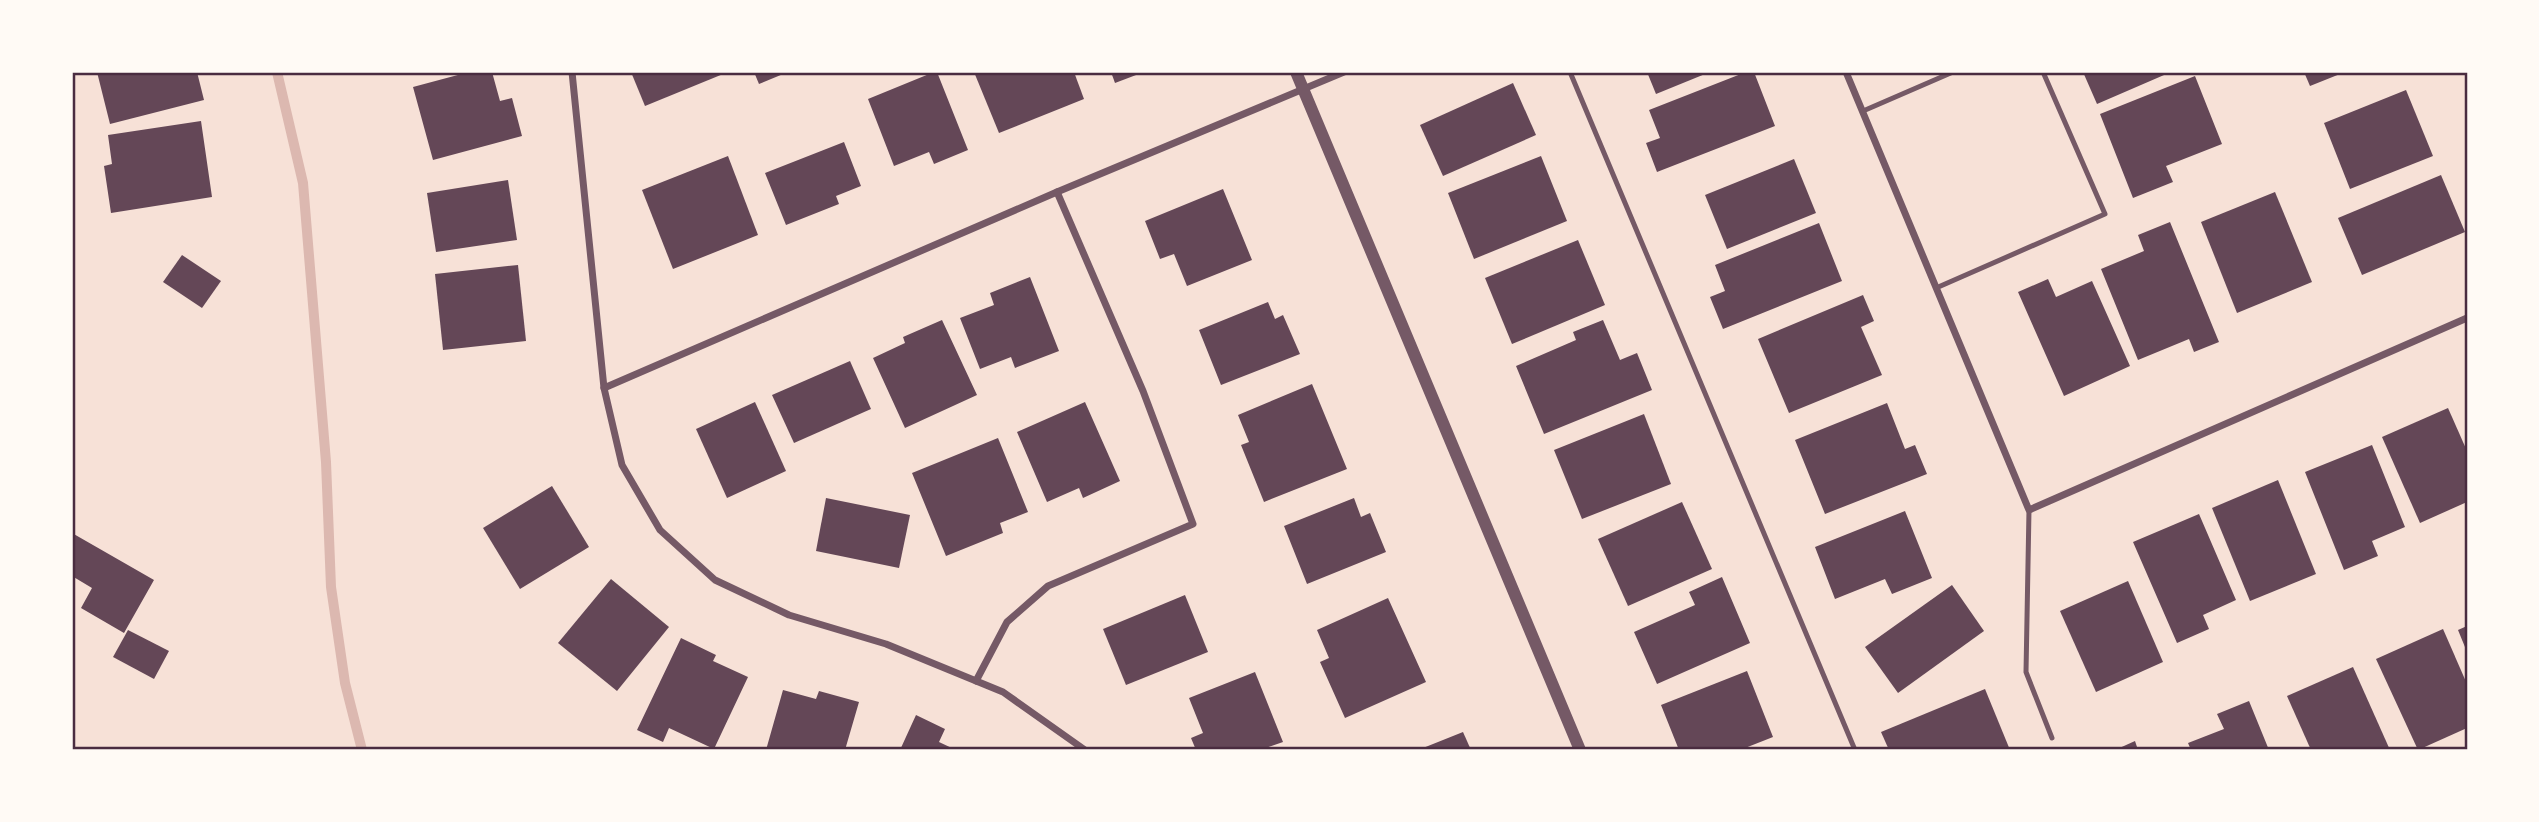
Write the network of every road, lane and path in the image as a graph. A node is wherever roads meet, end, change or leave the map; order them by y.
1 (572, 72) edge
2 (1296, 72) edge
3 (1344, 72) edge
4 (1570, 72) edge
5 (1846, 72) edge
6 (1953, 72) edge
7 (2043, 72) edge
8 (1303, 89) junction
9 (1863, 111) junction
10 (1057, 192) junction
11 (1936, 288) junction
12 (2467, 318) edge
13 (604, 388) junction
14 (2029, 510) junction
15 (976, 681) junction
16 (2052, 738) dead end
17 (1085, 750) edge
18 (1580, 750) edge
19 (1855, 750) edge

1 - 13 street
2 - 8 street
3 - 8 street
4 - 19 lane
5 - 9 street
6 - 9 lane
7 - 11 lane
8 - 10 street
8 - 18 street
9 - 11 street
10 - 13 street
10 - 15 street
11 - 14 street
12 - 14 street
13 - 15 street
14 - 16 lane
15 - 17 street

